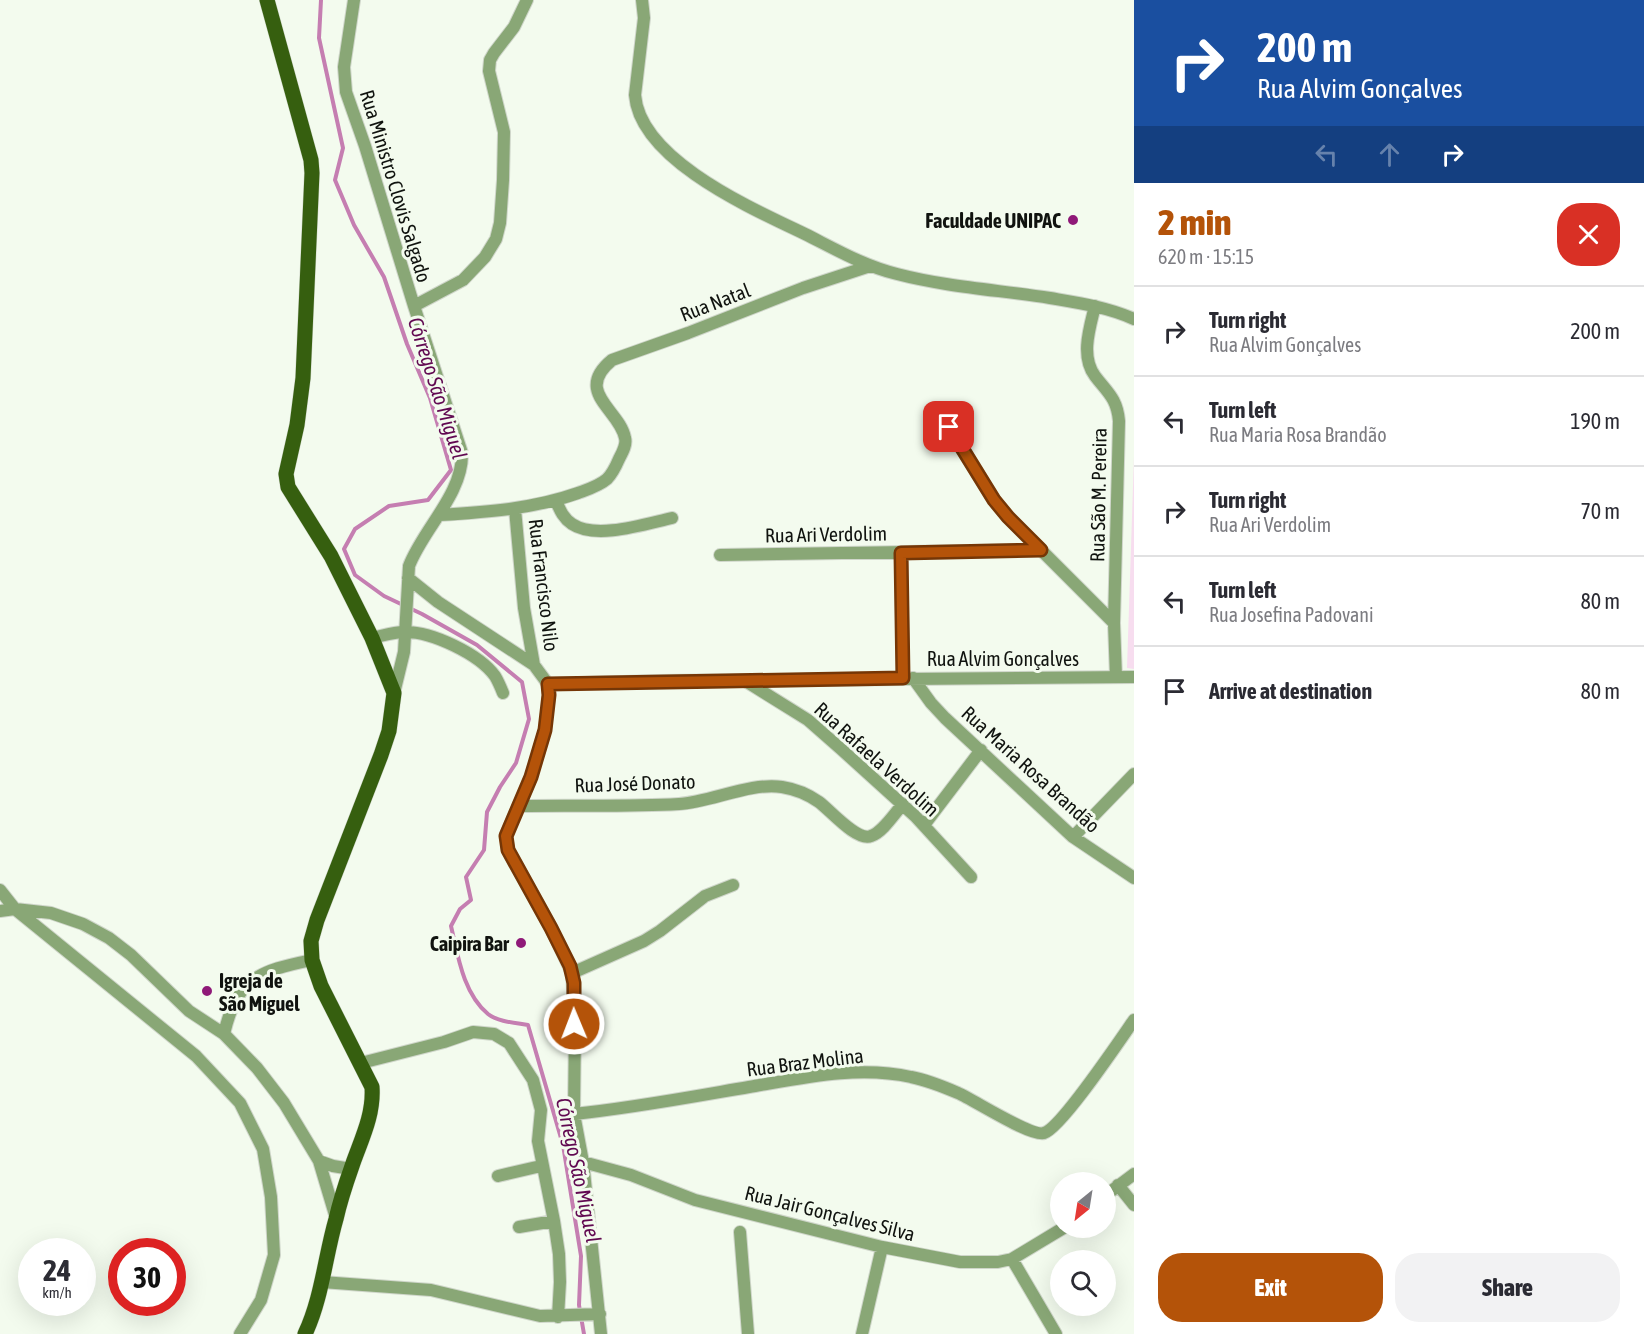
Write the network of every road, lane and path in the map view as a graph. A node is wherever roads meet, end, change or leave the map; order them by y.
1 (267, 0) edge
2 (354, 0) edge
3 (527, 0) edge
4 (642, 0) edge
5 (870, 266) junction
6 (414, 306) junction
7 (1095, 306) junction
8 (1134, 319) edge
9 (949, 427) dead end
10 (556, 501) junction
11 (515, 509) junction
12 (439, 515) junction
13 (672, 518) dead end
14 (1041, 550) junction
15 (901, 553) junction
16 (720, 555) dead end
17 (408, 582) junction
18 (1114, 623) junction
19 (405, 628) junction
20 (372, 638) junction
21 (534, 665) junction
22 (1116, 677) junction
23 (1134, 677) edge
24 (908, 678) junction
25 (747, 681) junction
26 (548, 684) junction
27 (394, 693) junction
28 (503, 693) dead end
29 (981, 750) junction
30 (1134, 774) edge
31 (903, 804) junction
32 (519, 806) junction
33 (924, 825) junction
34 (1073, 837) junction
35 (971, 877) dead end
36 (1134, 878) edge
37 (733, 885) dead end
38 (0, 890) edge
39 (15, 909) junction
40 (0, 911) edge
41 (312, 960) junction
42 (572, 973) junction
43 (1134, 1020) edge
44 (224, 1034) junction
45 (361, 1063) junction
46 (574, 1114) junction
47 (319, 1161) junction
48 (583, 1162) junction
49 (541, 1166) junction
50 (351, 1169) junction
51 (1134, 1174) edge
52 (498, 1176) dead end
53 (1118, 1185) joint
54 (1134, 1205) edge
55 (336, 1218) junction
56 (554, 1221) junction
57 (519, 1227) dead end
58 (740, 1232) dead end
59 (1050, 1236) edge
60 (882, 1247) junction
61 (1012, 1259) junction
62 (322, 1282) junction
63 (596, 1315) junction
64 (561, 1317) junction
65 (240, 1334) edge
66 (305, 1334) edge
67 (602, 1334) edge
68 (748, 1334) edge
69 (861, 1334) edge
70 (1056, 1334) edge

1 - 20 main road
2 - 6 street, Rua Ministro Clovis Salgado
3 - 6 street
4 - 5 street
5 - 7 street
5 - 10 street, Rua Natal
6 - 12 street, Rua Ministro Clovis Salgado
7 - 8 street
7 - 18 street, Rua São M. Pereira
9 - 14 street
10 - 11 street, Rua Natal
10 - 13 street
11 - 12 street, Rua Natal
11 - 21 street, Rua Francisco Nilo
12 - 17 street, Rua Ministro Clovis Salgado
14 - 15 street, Rua Ari Verdolim
14 - 18 street
15 - 16 street, Rua Ari Verdolim
15 - 24 street
17 - 19 street, Rua Ministro Clovis Salgado
17 - 21 street
18 - 22 street, Rua São M. Pereira
19 - 20 street
19 - 27 street, Rua Ministro Clovis Salgado
19 - 28 street
20 - 27 main road
21 - 26 street
22 - 23 street, Rua Alvim Gonçalves
22 - 24 street, Rua Alvim Gonçalves
24 - 25 street, Rua Alvim Gonçalves
24 - 29 street, Rua Maria Rosa Brandão
25 - 26 street, Rua Alvim Gonçalves
25 - 31 street, Rua Rafaela Verdolim
26 - 32 street
27 - 41 main road
29 - 33 street
29 - 34 street, Rua Maria Rosa Brandão
30 - 34 street
31 - 32 street, Rua José Donato
31 - 33 street, Rua Rafaela Verdolim
32 - 42 street
33 - 35 street, Rua Rafaela Verdolim
34 - 36 street, Rua Maria Rosa Brandão
37 - 42 street
38 - 39 street
39 - 40 street
39 - 44 street
39 - 65 street
41 - 44 street
41 - 45 main road
42 - 46 street
43 - 46 street, Rua Braz Molina
44 - 47 street
45 - 49 street
45 - 50 main road
46 - 48 street
47 - 50 street
47 - 55 street
48 - 60 street, Rua Jair Gonçalves Silva
48 - 63 street
49 - 52 street
49 - 56 street
50 - 55 main road
51 - 53 street
53 - 54 street
55 - 62 main road
56 - 57 street
56 - 64 street
58 - 68 street
59 - 61 street, Rua Jair Gonçalves Silva
60 - 61 street, Rua Jair Gonçalves Silva
60 - 69 street
61 - 70 street
62 - 64 street
62 - 66 main road
63 - 64 street
63 - 67 street

